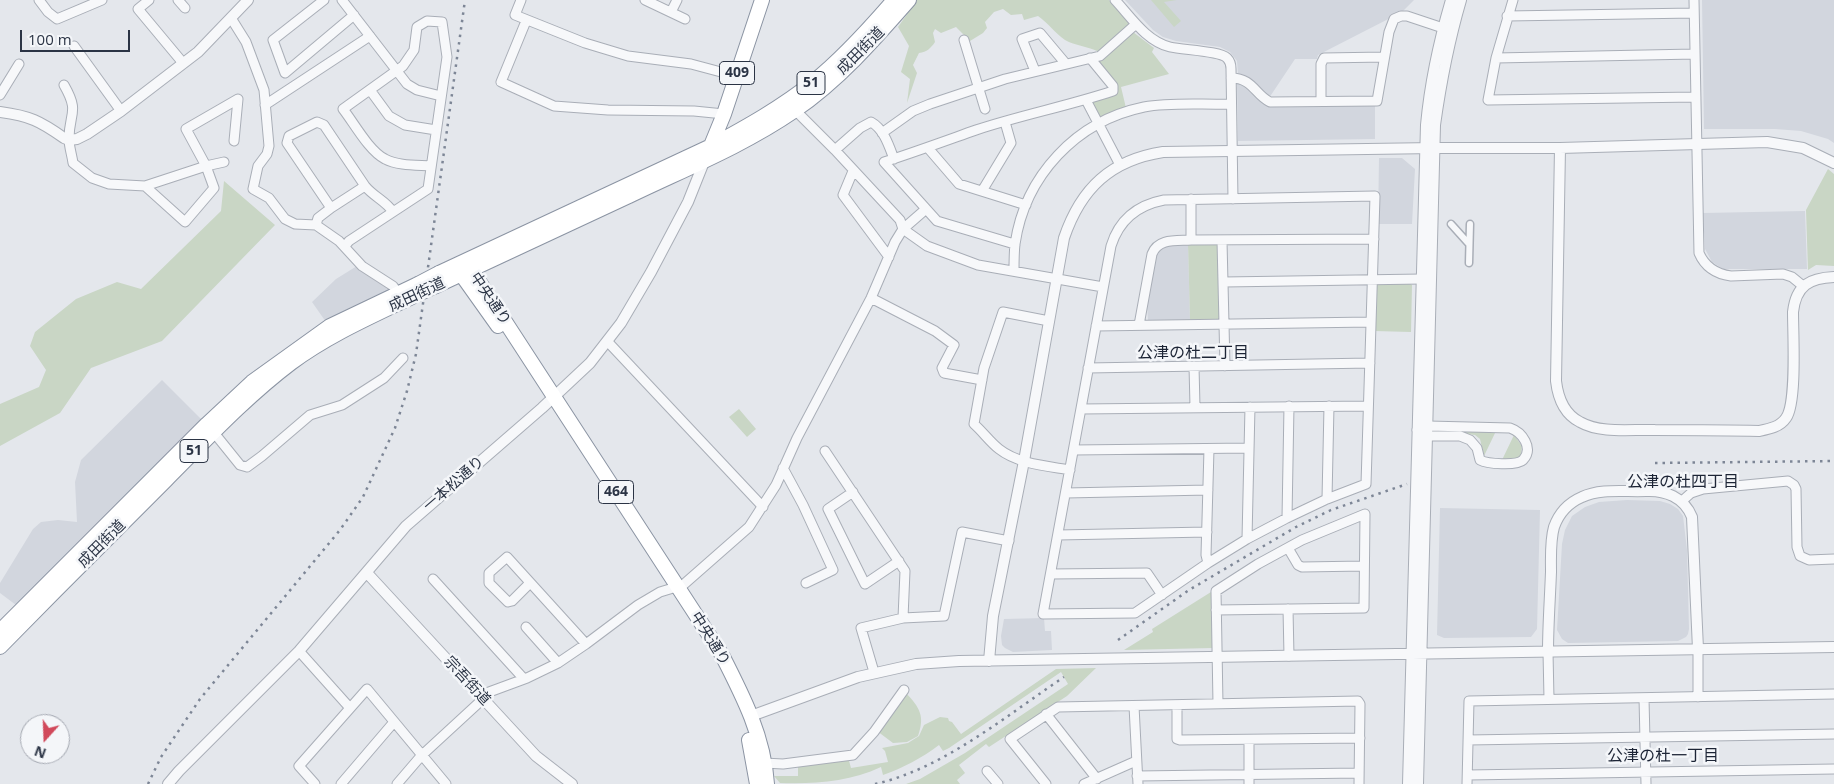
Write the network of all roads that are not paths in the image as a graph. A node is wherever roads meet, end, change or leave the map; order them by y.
1 (39, 0) edge
2 (102, 0) edge
3 (149, 0) edge
4 (178, 0) edge
5 (248, 0) edge
6 (324, 0) edge
7 (521, 0) edge
8 (645, 0) edge
9 (677, 0) edge
10 (762, 0) edge
11 (894, 0) edge
12 (908, 0) edge
13 (1114, 0) edge
14 (1451, 0) edge
15 (1461, 0) edge
16 (1513, 0) edge
17 (1694, 0) edge
18 (344, 1) edge
19 (185, 8) dead end
20 (670, 12) junction
21 (1694, 14) junction
22 (354, 15) junction
23 (1508, 16) junction
24 (231, 18) junction
25 (685, 19) dead end
26 (526, 21) junction
27 (1136, 24) junction
28 (1443, 28) junction
29 (370, 36) junction
30 (964, 40) dead end
31 (74, 46) dead end
32 (1695, 54) junction
33 (1384, 57) junction
34 (1090, 58) junction
35 (1496, 58) junction
36 (184, 63) junction
37 (19, 64) dead end
38 (1066, 64) junction
39 (397, 70) junction
40 (1035, 71) junction
41 (736, 76) junction
42 (1231, 78) junction
43 (64, 85) dead end
44 (979, 88) junction
45 (370, 90) junction
46 (0, 95) edge
47 (441, 96) junction
48 (1696, 97) junction
49 (1086, 100) junction
50 (1322, 101) junction
51 (1231, 104) junction
52 (265, 106) junction
53 (985, 109) dead end
54 (795, 110) junction
55 (121, 111) junction
56 (0, 112) edge
57 (724, 114) junction
58 (1006, 122) junction
59 (1098, 123) junction
60 (436, 130) junction
61 (882, 133) junction
62 (69, 140) junction
63 (234, 141) dead end
64 (1697, 144) junction
65 (711, 146) junction
66 (928, 148) junction
67 (1430, 148) junction
68 (1560, 148) junction
69 (835, 150) junction
70 (1232, 151) junction
71 (894, 159) junction
72 (224, 162) dead end
73 (704, 162) junction
74 (1834, 163) edge
75 (206, 166) junction
76 (431, 166) junction
77 (1120, 166) junction
78 (854, 171) junction
79 (145, 186) junction
80 (365, 186) junction
81 (982, 191) junction
82 (1233, 198) junction
83 (1191, 200) junction
84 (1026, 204) junction
85 (331, 208) junction
86 (926, 209) junction
87 (393, 212) junction
88 (1451, 224) dead end
89 (1470, 224) dead end
90 (316, 226) junction
91 (903, 230) junction
92 (1374, 239) junction
93 (1191, 240) junction
94 (1222, 241) junction
95 (1469, 244) junction
96 (1015, 245) junction
97 (345, 246) junction
98 (889, 257) junction
99 (1469, 263) dead end
100 (464, 269) junction
101 (1014, 271) junction
102 (1834, 277) edge
103 (1056, 279) junction
104 (1372, 280) junction
105 (1422, 280) junction
106 (1224, 282) junction
107 (1803, 286) junction
108 (1103, 288) junction
109 (418, 289) junction
110 (398, 293) junction
111 (872, 298) junction
112 (1049, 321) junction
113 (1371, 322) junction
114 (1225, 324) junction
115 (1139, 325) junction
116 (1096, 326) junction
117 (607, 341) junction
118 (404, 358) dead end
119 (1370, 363) junction
120 (1194, 366) junction
121 (1225, 366) junction
122 (1088, 368) junction
123 (982, 380) junction
124 (551, 400) junction
125 (1290, 406) junction
126 (1329, 406) junction
127 (1368, 406) junction
128 (1195, 407) junction
129 (1250, 407) junction
130 (1081, 409) junction
131 (210, 428) junction
132 (1417, 430) junction
133 (1428, 431) junction
134 (1249, 448) junction
135 (1209, 449) junction
136 (1074, 450) junction
137 (825, 451) dead end
138 (1024, 461) junction
139 (783, 468) junction
140 (1070, 470) junction
141 (1208, 490) junction
142 (853, 492) junction
143 (1066, 493) junction
144 (1327, 499) junction
145 (1682, 501) junction
146 (763, 507) junction
147 (1286, 518) junction
148 (1207, 532) junction
149 (1058, 535) junction
150 (1247, 539) junction
151 (1009, 540) junction
152 (1288, 548) junction
153 (1834, 559) edge
154 (899, 561) junction
155 (1208, 563) junction
156 (1364, 566) junction
157 (367, 573) junction
158 (1051, 574) junction
159 (434, 579) dead end
160 (530, 583) junction
161 (806, 583) dead end
162 (672, 588) junction
163 (1162, 595) junction
164 (1288, 609) junction
165 (1216, 610) junction
166 (903, 618) junction
167 (526, 628) dead end
168 (0, 631) edge
169 (586, 644) junction
170 (0, 647) edge
171 (1834, 647) edge
172 (1698, 649) junction
173 (299, 652) junction
174 (1548, 652) junction
175 (1411, 653) junction
176 (1422, 653) junction
177 (1288, 656) junction
178 (1217, 657) junction
179 (989, 661) junction
180 (558, 663) junction
181 (874, 672) junction
182 (524, 679) junction
183 (904, 690) dead end
184 (1834, 694) edge
185 (482, 697) junction
186 (1698, 697) junction
187 (1644, 698) junction
188 (1549, 699) junction
189 (1218, 704) junction
190 (1177, 705) junction
191 (1134, 706) junction
192 (350, 708) junction
193 (1046, 714) junction
194 (751, 716) junction
195 (394, 722) junction
196 (1834, 734) edge
197 (1645, 737) junction
198 (1360, 738) junction
199 (1249, 740) junction
200 (1468, 740) junction
201 (421, 756) junction
202 (1136, 761) junction
203 (1834, 769) edge
204 (987, 771) dead end
205 (1645, 772) junction
206 (1359, 773) junction
207 (762, 775) edge
208 (1097, 779) junction
209 (1138, 780) edge
210 (1249, 780) edge
211 (1468, 780) edge
212 (168, 784) edge
213 (315, 784) edge
214 (340, 784) edge
215 (397, 784) edge
216 (446, 784) edge
217 (572, 784) edge
218 (998, 784) edge
219 (1046, 784) edge
220 (1084, 784) edge
221 (1359, 784) edge
222 (1408, 784) edge
223 (1418, 784) edge
224 (1646, 784) edge

1 - 2 street
3 - 36 street
4 - 19 street
5 - 24 street
6 - 22 street
7 - 26 street
8 - 20 street
9 - 20 street
10 - 41 highway, 409
11 - 65 highway, 成田街道 / 51
12 - 54 highway, 成田街道 / 51
13 - 27 street
14 - 28 street
15 - 67 street
16 - 23 street
17 - 21 street
18 - 22 street
20 - 25 street
21 - 23 street
21 - 32 street
22 - 29 street
23 - 35 street
24 - 36 street
24 - 52 street
26 - 41 street
26 - 57 street
27 - 34 street
27 - 42 street
28 - 33 street
28 - 67 street
29 - 39 street
29 - 52 street
30 - 44 street
31 - 55 street
32 - 35 street
32 - 48 street
33 - 50 street
33 - 50 street
34 - 38 street
34 - 49 street
35 - 48 street
36 - 55 street
37 - 46 street
38 - 40 street
38 - 40 street
39 - 45 street
39 - 47 street
39 - 47 street
40 - 44 street
41 - 57 highway, 409
42 - 50 street
42 - 51 street
43 - 62 street
44 - 53 street
44 - 61 street
45 - 60 street
45 - 76 street
47 - 60 street
48 - 64 street
49 - 58 street
49 - 59 street
51 - 59 street
51 - 70 street
52 - 90 street
54 - 69 street
54 - 73 highway, 成田街道 / 51
55 - 62 street
56 - 62 street
57 - 65 highway, 409
58 - 66 street
58 - 81 street
59 - 77 street
59 - 84 street
60 - 76 street
61 - 69 street
61 - 71 street
62 - 79 street
63 - 75 street
64 - 68 street
64 - 74 street
64 - 107 street
65 - 73 highway, 409
65 - 100 highway, 成田街道 / 51
66 - 71 street
66 - 81 street
67 - 68 street
67 - 70 street
67 - 105 street
67 - 133 street
68 - 107 street
69 - 78 street
70 - 77 street
70 - 82 street
71 - 86 street
72 - 75 street
73 - 100 highway, 成田街道 / 51
73 - 117 street, 一本松通り
75 - 79 street
75 - 79 street
76 - 87 street
77 - 103 street
78 - 91 street
78 - 98 street
80 - 85 street
80 - 85 street
80 - 87 street
81 - 84 street
82 - 83 street
82 - 92 street
83 - 93 street
83 - 108 street
84 - 96 street
85 - 90 street
86 - 91 street
86 - 96 street
87 - 97 street
88 - 95 street
89 - 95 street
90 - 97 street
91 - 98 street
91 - 101 street
92 - 94 street
92 - 104 street
93 - 94 street
93 - 115 street
94 - 106 street
95 - 99 street
96 - 101 street
97 - 110 street
98 - 111 street
100 - 109 highway, 成田街道 / 51, bridge
100 - 124 highway, 中央通り / 464
101 - 103 street
102 - 107 street
103 - 108 street
103 - 112 street
104 - 105 street
104 - 106 street
104 - 113 street
105 - 132 street
106 - 114 street
108 - 116 street
109 - 110 highway, 成田街道 / 51
109 - 131 highway, 成田街道 / 51
110 - 131 highway, 成田街道 / 51
111 - 123 street
111 - 139 street
112 - 123 street
112 - 138 street
113 - 114 street
113 - 119 street
114 - 115 street
114 - 121 street
115 - 116 street
116 - 122 street
117 - 124 street, 一本松通り
117 - 146 street
118 - 131 street
119 - 121 street
119 - 127 street
120 - 121 street
120 - 122 street
120 - 128 street
122 - 130 street
123 - 138 street
124 - 157 street, 一本松通り
124 - 162 highway, 中央通り / 464
125 - 126 street
125 - 129 street
125 - 147 street
126 - 127 street
126 - 144 street
127 - 144 street
128 - 129 street
128 - 130 street
129 - 134 street
130 - 136 street
131 - 168 highway, 成田街道 / 51
131 - 170 highway, 成田街道 / 51
132 - 133 street
132 - 175 street
133 - 133 street
133 - 176 street
134 - 135 street
134 - 150 street
135 - 136 street
135 - 141 street
136 - 140 street
137 - 142 street
138 - 140 street
138 - 151 street
139 - 146 street
139 - 161 street
140 - 143 street
141 - 143 street
141 - 148 street
142 - 154 street
142 - 154 street
143 - 149 street
144 - 147 street
145 - 153 street
145 - 172 street
145 - 174 street
146 - 162 street
147 - 150 street
148 - 149 street
148 - 155 street
149 - 158 street
150 - 155 street
151 - 166 street
151 - 179 street
152 - 156 street
152 - 156 street
152 - 165 street
154 - 166 street
155 - 163 street
156 - 164 street
157 - 173 street, 一本松通り
157 - 185 street, 宗吾街道
158 - 163 street
158 - 163 street
159 - 182 street
160 - 160 street
160 - 169 street
162 - 169 street
162 - 194 highway, 中央通り / 464
162 - 207 highway, 中央通り / 464
164 - 165 street
164 - 177 street
165 - 178 street
166 - 181 street
167 - 180 street
169 - 180 street
171 - 172 street
172 - 174 street
172 - 186 street
173 - 192 street
173 - 212 street, 一本松通り
174 - 176 street
174 - 188 street
175 - 176 street
175 - 177 street
175 - 222 street
176 - 223 street
177 - 178 street
178 - 179 street
178 - 189 street
179 - 181 street
180 - 182 street
181 - 194 street
182 - 185 street
183 - 207 street
184 - 186 street
185 - 201 street
185 - 217 street, 宗吾街道
186 - 187 street
187 - 188 street
187 - 197 street
188 - 200 street
189 - 190 street
189 - 198 street
190 - 191 street
190 - 199 street
191 - 193 street
191 - 202 street
192 - 195 street
192 - 213 street
193 - 208 street
193 - 219 street
194 - 207 highway, 中央通り / 464
195 - 201 street
195 - 214 street
196 - 197 street
197 - 200 street
197 - 205 street
198 - 199 street
198 - 206 street
199 - 210 street
200 - 211 street
201 - 215 street
201 - 216 street
202 - 208 street
202 - 209 street
203 - 205 street
204 - 218 street
205 - 211 street
205 - 224 street
206 - 210 street
206 - 221 street
208 - 220 street
209 - 210 street

